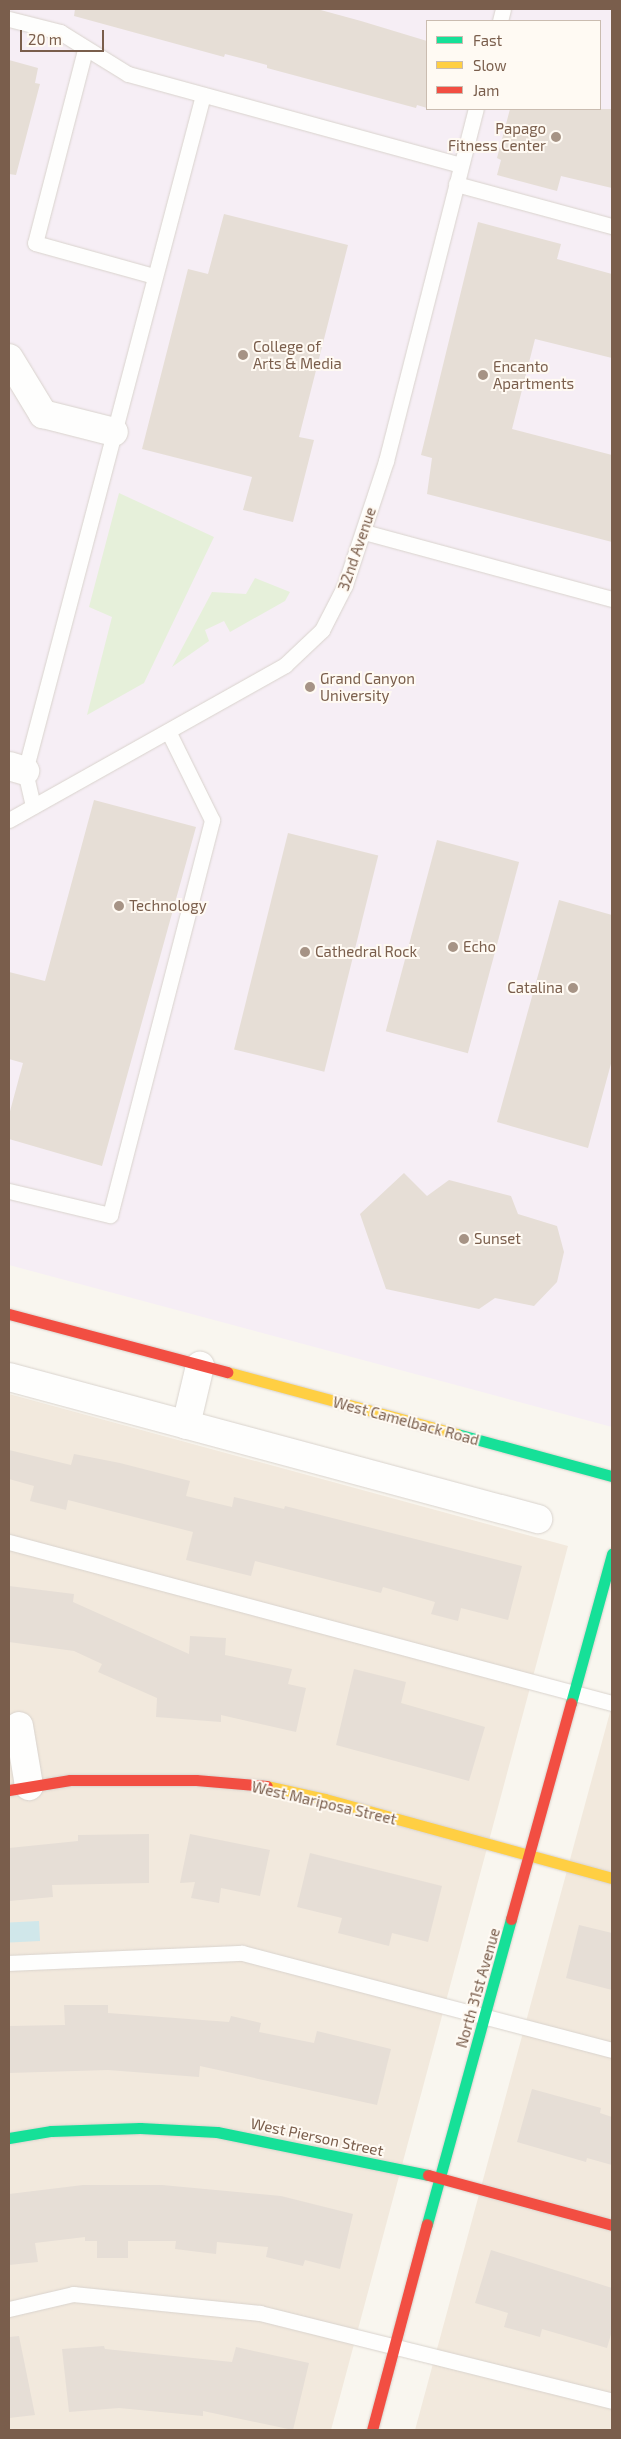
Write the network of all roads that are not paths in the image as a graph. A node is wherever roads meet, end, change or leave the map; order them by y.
1 (9, 19) edge
2 (85, 50) junction
3 (203, 95) junction
4 (476, 110) edge
5 (461, 165) junction
6 (456, 184) junction
7 (612, 226) edge
8 (154, 276) junction
9 (9, 358) edge
10 (114, 432) junction
11 (364, 532) junction
12 (612, 599) edge
13 (168, 731) junction
14 (17, 769) edge
15 (33, 806) junction
16 (9, 820) edge
17 (9, 1191) edge
18 (9, 1314) edge
19 (200, 1366) junction
20 (9, 1377) edge
21 (186, 1424) junction
22 (612, 1476) edge
23 (538, 1519) dead end
24 (9, 1542) edge
25 (612, 1554) edge
26 (574, 1692) junction
27 (612, 1703) edge
28 (19, 1726) dead end
29 (19, 1788) edge
30 (530, 1856) junction
31 (612, 1878) edge
32 (9, 1963) edge
33 (486, 2015) junction
34 (612, 2050) edge
35 (9, 2138) edge
36 (438, 2177) junction
37 (612, 2224) edge
38 (9, 2309) edge
39 (395, 2347) junction
40 (612, 2402) edge
41 (372, 2430) edge

1 - 2 lane
2 - 3 lane
2 - 8 lane
3 - 5 lane
3 - 8 lane
4 - 5 lane, 32nd Avenue
5 - 6 lane, 32nd Avenue
6 - 7 lane
6 - 11 lane, 32nd Avenue
8 - 10 lane
9 - 10 street
10 - 14 lane
11 - 12 lane
11 - 13 lane, 32nd Avenue
13 - 15 lane, 32nd Avenue
13 - 17 lane
14 - 15 lane
15 - 16 lane, 32nd Avenue
18 - 19 street, West Camelback Road
19 - 21 street
19 - 22 street, West Camelback Road
20 - 21 street
21 - 23 street
24 - 26 lane
25 - 26 street, North 31st Avenue
26 - 27 lane
26 - 30 street, North 31st Avenue
28 - 29 street, West Mariposa Street
29 - 30 street, West Mariposa Street
30 - 31 street, West Mariposa Street
30 - 33 street, North 31st Avenue
32 - 33 lane
33 - 34 lane
33 - 36 street, North 31st Avenue
35 - 36 street, West Pierson Street
36 - 37 street, West Pierson Street
36 - 39 street, North 31st Avenue
38 - 39 lane
39 - 40 lane
39 - 41 street, North 31st Avenue

